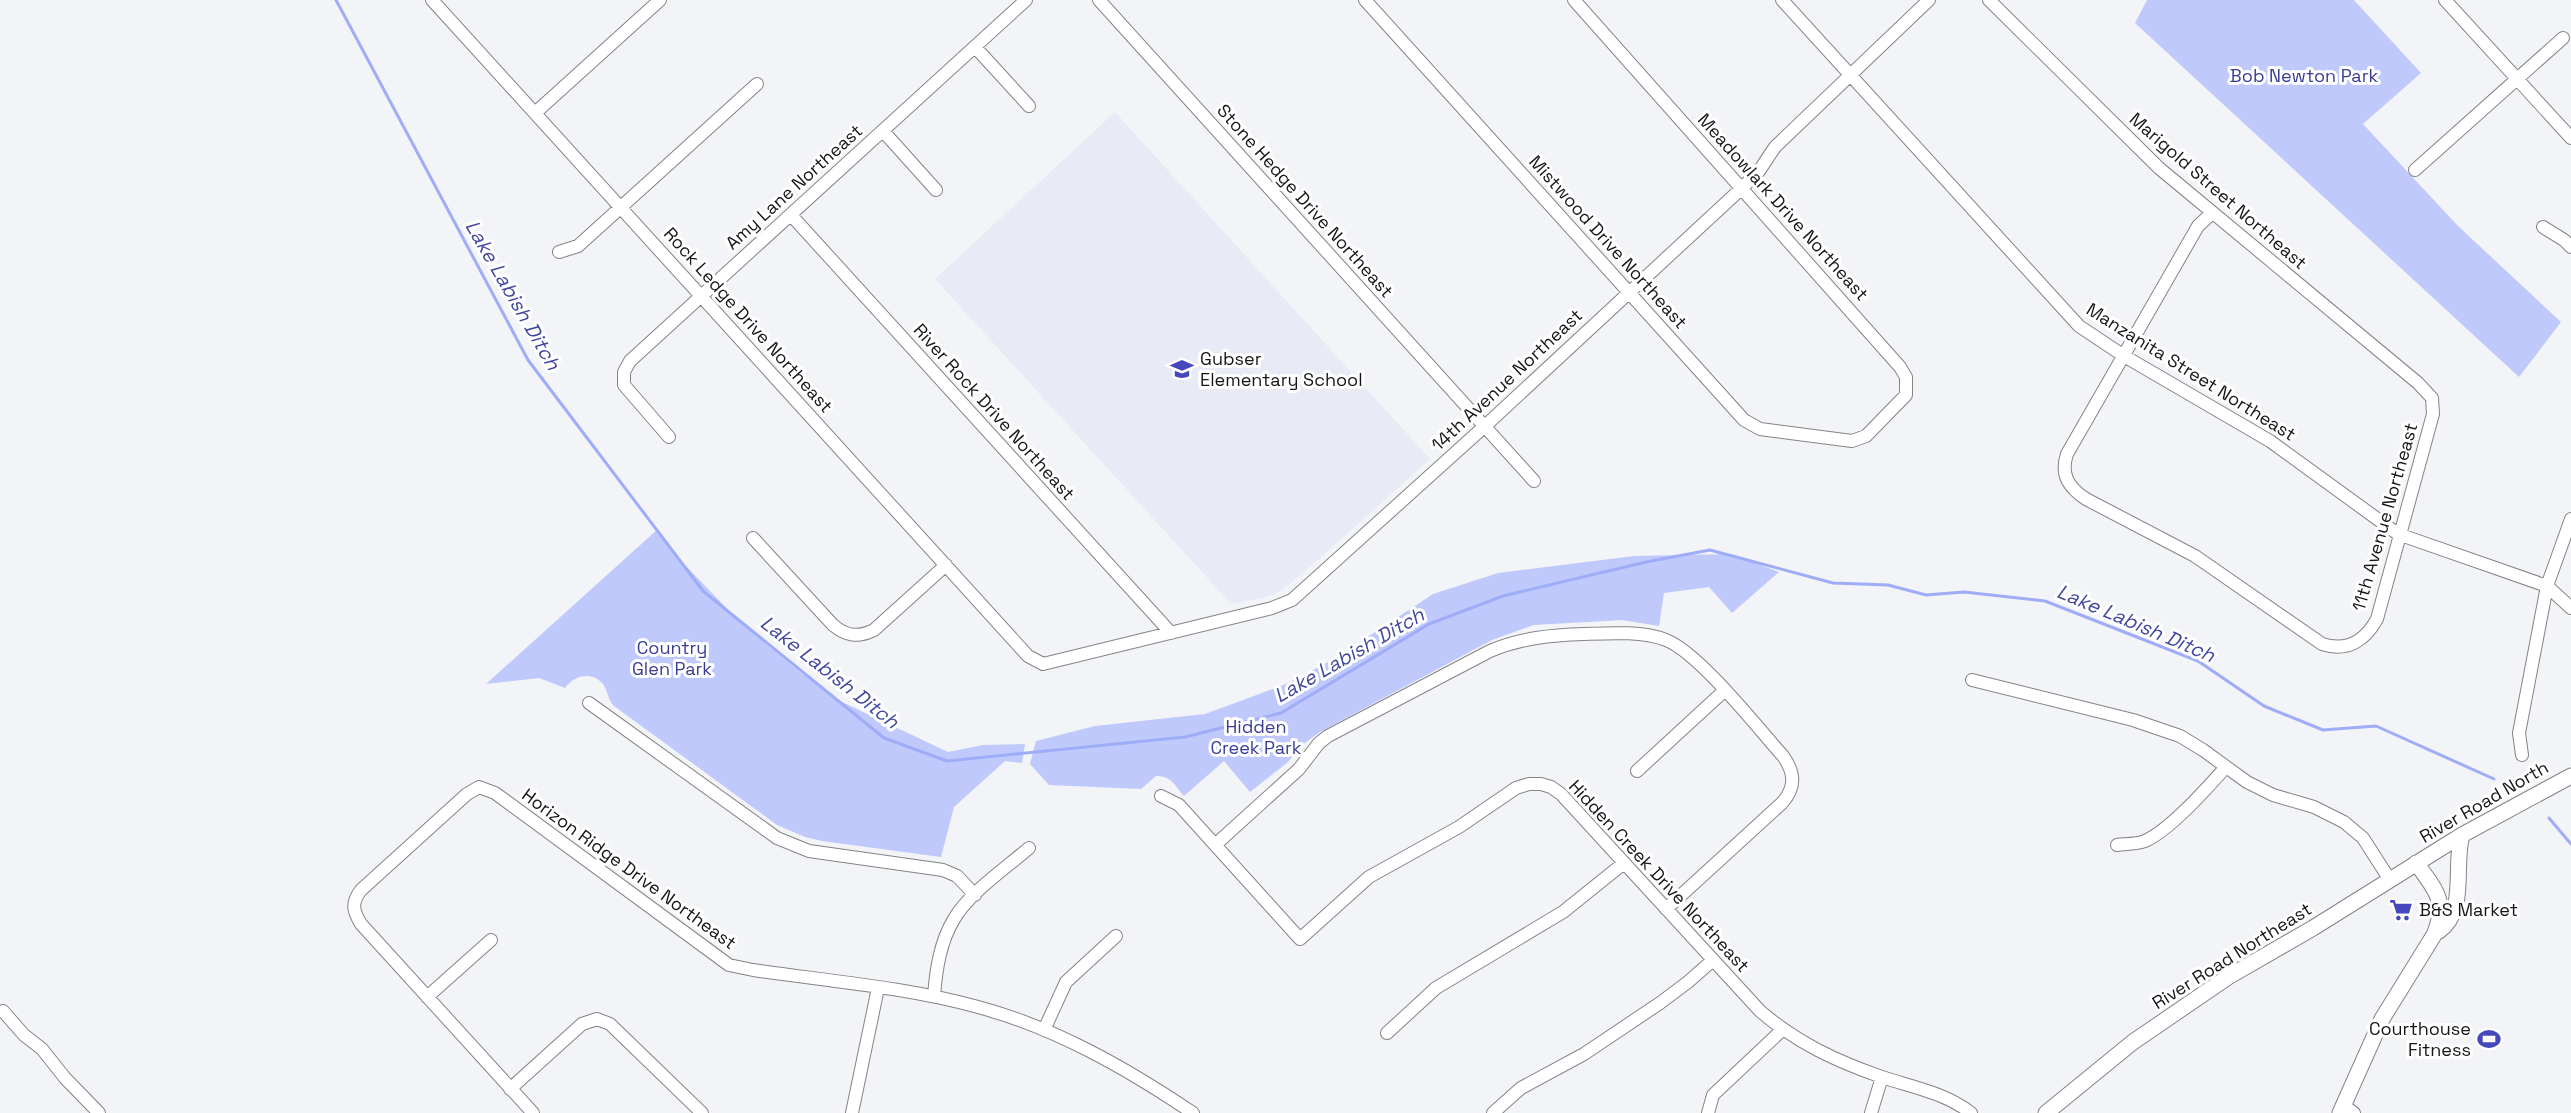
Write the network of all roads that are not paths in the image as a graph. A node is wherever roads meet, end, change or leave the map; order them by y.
1 (432, 0) edge
2 (660, 0) edge
3 (1026, 0) edge
4 (1099, 0) edge
5 (1365, 0) edge
6 (1574, 0) edge
7 (1782, 0) edge
8 (1929, 0) edge
9 (1989, 0) edge
10 (2445, 0) edge
11 (2563, 38) dead end
12 (975, 47) junction
13 (1850, 75) junction
14 (2517, 79) junction
15 (757, 84) dead end
16 (1029, 106) dead end
17 (535, 113) junction
18 (883, 131) junction
19 (2571, 138) edge
20 (2415, 170) dead end
21 (1742, 188) junction
22 (936, 190) dead end
23 (621, 207) junction
24 (2212, 213) junction
25 (791, 215) junction
26 (2543, 227) dead end
27 (2571, 247) edge
28 (559, 252) dead end
29 (1629, 292) junction
30 (702, 296) junction
31 (2124, 356) junction
32 (2432, 398) joint
33 (1485, 426) junction
34 (669, 437) dead end
35 (1859, 440) joint
36 (1534, 481) dead end
37 (2571, 519) edge
38 (2398, 534) junction
39 (753, 538) dead end
40 (946, 565) junction
41 (2547, 586) junction
42 (2571, 608) edge
43 (1171, 633) junction
44 (1039, 663) joint
45 (1972, 680) dead end
46 (1724, 691) junction
47 (589, 703) dead end
48 (2522, 755) dead end
49 (2225, 768) junction
50 (1638, 771) dead end
51 (2571, 776) edge
52 (1161, 796) dead end
53 (2462, 835) junction
54 (1215, 845) junction
55 (2117, 845) dead end
56 (1029, 848) dead end
57 (1624, 863) junction
58 (2416, 863) junction
59 (2390, 880) junction
60 (975, 895) junction
61 (1666, 909) junction
62 (2434, 935) junction
63 (1116, 936) dead end
64 (490, 940) dead end
65 (1713, 960) junction
66 (878, 988) junction
67 (934, 996) junction
68 (427, 997) junction
69 (3, 1011) dead end
70 (1044, 1030) junction
71 (1782, 1030) junction
72 (1387, 1033) dead end
73 (1882, 1077) junction
74 (510, 1089) junction
75 (2345, 1110) edge
76 (99, 1113) edge
77 (532, 1113) edge
78 (702, 1113) edge
79 (852, 1113) edge
80 (1193, 1113) edge
81 (1493, 1113) edge
82 (1708, 1113) edge
83 (1871, 1113) edge
84 (1971, 1113) edge
85 (2046, 1113) edge

1 - 17 street, Rock Ledge Drive Northeast
2 - 17 street
3 - 12 street, Amy Lane Northeast
4 - 33 street, Stone Hedge Drive Northeast
5 - 29 street, Mistwood Drive Northeast
6 - 21 street, Meadowlark Drive Northeast
7 - 13 street, Manzanita Street Northeast
8 - 13 street, 14th Avenue Northeast
9 - 24 street, Marigold Street Northeast
10 - 14 street
11 - 14 street
12 - 16 street
12 - 18 street, Amy Lane Northeast
13 - 21 street, 14th Avenue Northeast
13 - 31 street, Manzanita Street Northeast
14 - 19 street
14 - 20 street
15 - 23 street
17 - 23 street, Rock Ledge Drive Northeast
18 - 22 street
18 - 25 street, Amy Lane Northeast
21 - 29 street, 14th Avenue Northeast
21 - 35 street, Meadowlark Drive Northeast
23 - 28 street
23 - 30 street, Rock Ledge Drive Northeast
24 - 31 street
24 - 32 street, Marigold Street Northeast
25 - 30 street, Amy Lane Northeast
25 - 43 street, River Rock Drive Northeast
26 - 27 street
29 - 33 street, 14th Avenue Northeast
29 - 35 street, Mistwood Drive Northeast
30 - 34 street, Amy Lane Northeast
30 - 40 street, Rock Ledge Drive Northeast
31 - 38 street, Manzanita Street Northeast
31 - 38 street, 11th Avenue Northeast
32 - 38 street, 11th Avenue Northeast
33 - 36 street, Stone Hedge Drive Northeast
33 - 43 street, 14th Avenue Northeast
37 - 41 street
38 - 41 street, Manzanita Street Northeast
39 - 40 street
40 - 44 street, Rock Ledge Drive Northeast
41 - 42 street, Manzanita Street Northeast
41 - 48 street
43 - 44 street, 14th Avenue Northeast
45 - 49 street
46 - 50 street
46 - 54 street
46 - 61 street
47 - 60 street
49 - 55 street
49 - 59 street
51 - 53 main road, River Road North
52 - 54 street
53 - 58 main road, River Road North
53 - 62 main road
54 - 57 street, Hidden Creek Drive Northeast
56 - 60 street
57 - 61 street, Hidden Creek Drive Northeast
57 - 72 street
58 - 59 main road, River Road Northeast
58 - 62 main road
59 - 85 main road, River Road Northeast
60 - 67 street
61 - 65 street, Hidden Creek Drive Northeast
62 - 75 main road
63 - 70 street
64 - 68 street
65 - 71 street, Hidden Creek Drive Northeast
65 - 81 street
66 - 67 street, Horizon Ridge Drive Northeast
66 - 68 street, Horizon Ridge Drive Northeast
66 - 79 street
67 - 70 street, Horizon Ridge Drive Northeast
68 - 74 street
69 - 76 street
70 - 80 street, Horizon Ridge Drive Northeast
71 - 73 street, Hidden Creek Drive Northeast
71 - 82 street
73 - 83 street
73 - 84 street, Hidden Creek Drive Northeast
74 - 77 street
74 - 78 street

